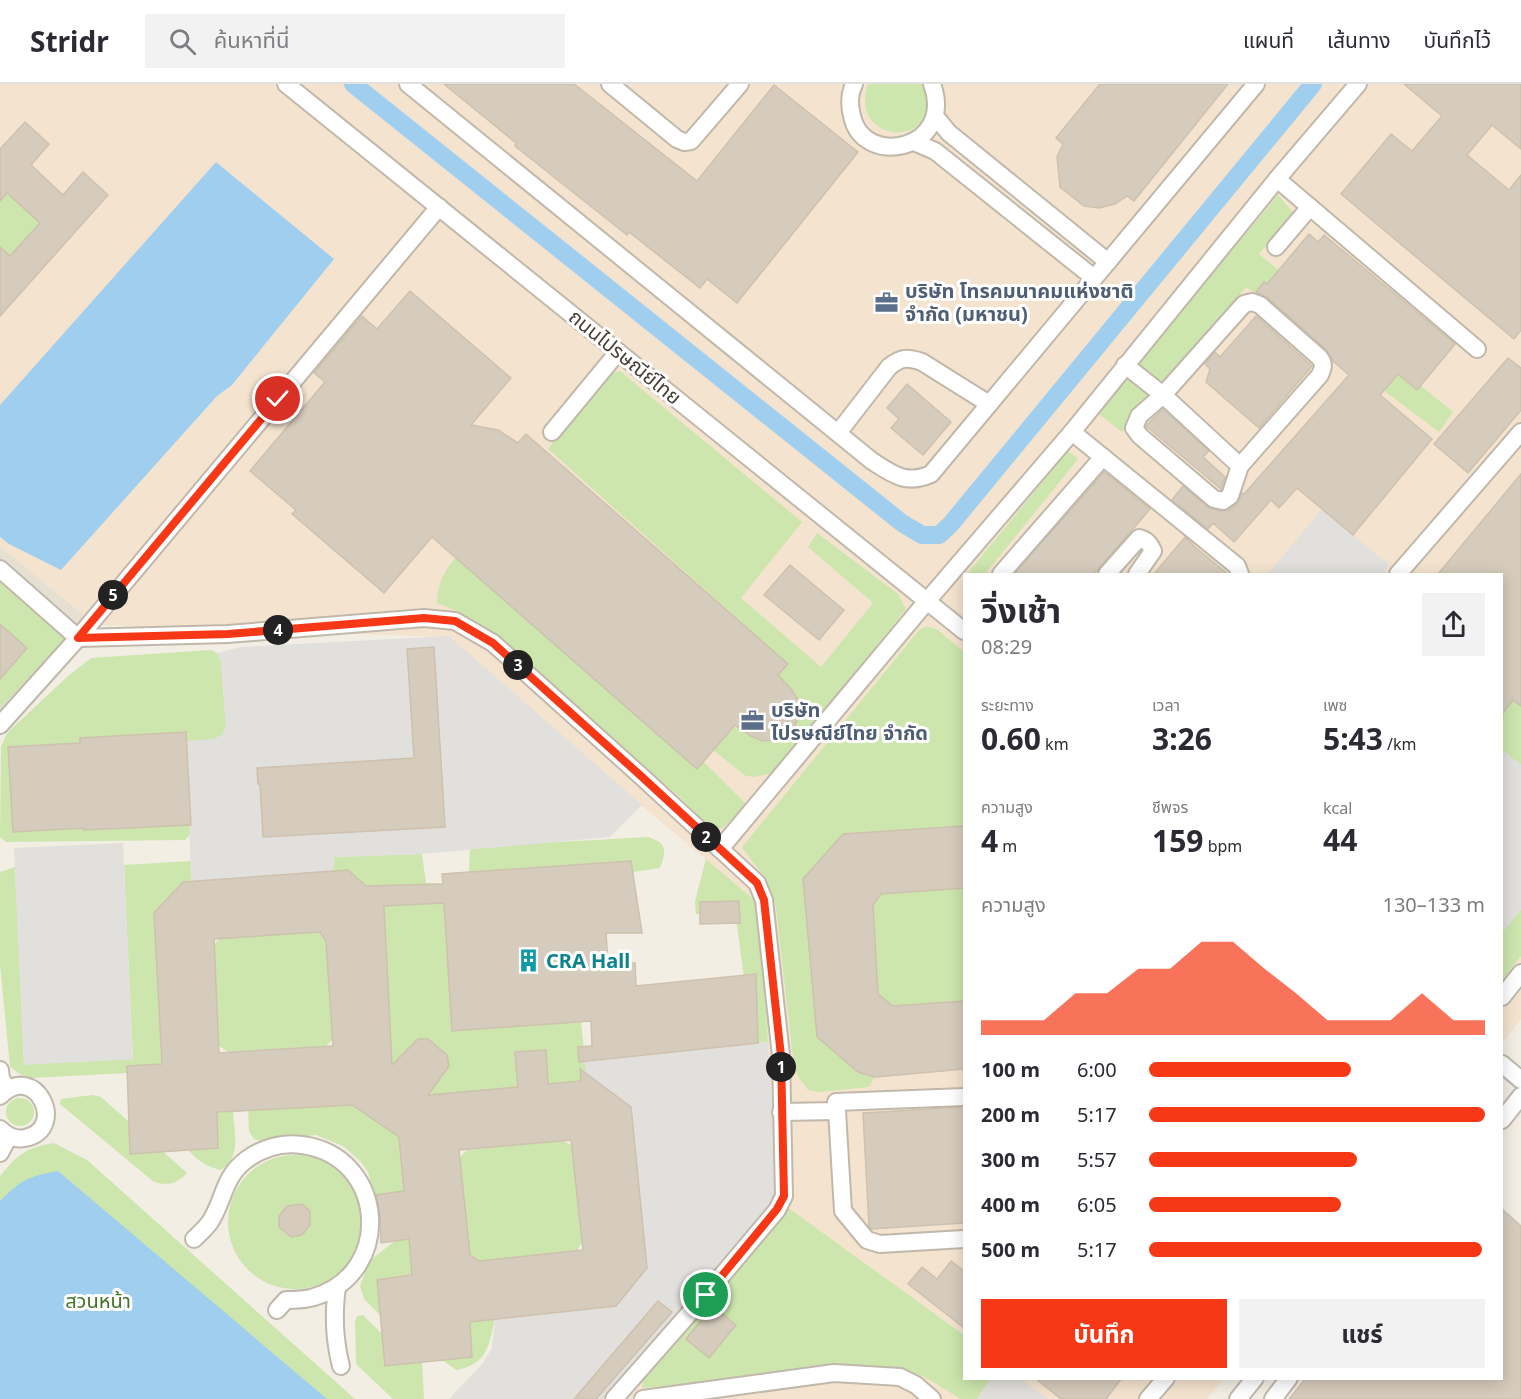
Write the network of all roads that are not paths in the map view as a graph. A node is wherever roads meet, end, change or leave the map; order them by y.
1 (286, 84) edge
2 (408, 84) edge
3 (609, 84) edge
4 (740, 84) edge
5 (932, 84) edge
6 (1256, 84) edge
7 (1358, 84) edge
8 (853, 85) edge
9 (935, 116) junction
10 (914, 142) junction
11 (1277, 179) junction
12 (439, 207) junction
13 (1311, 207) junction
14 (1276, 247) dead end
15 (1108, 262) junction
16 (1094, 278) junction
17 (1477, 349) dead end
18 (618, 352) junction
19 (1125, 365) junction
20 (1163, 395) junction
21 (989, 404) junction
22 (552, 432) dead end
23 (1072, 432) junction
24 (1521, 432) edge
25 (838, 433) junction
26 (1103, 457) junction
27 (1240, 466) junction
28 (0, 569) edge
29 (1002, 573) edge
30 (1108, 573) edge
31 (1138, 573) edge
32 (1240, 573) edge
33 (1399, 573) edge
34 (927, 601) junction
35 (962, 624) edge
36 (78, 638) junction
37 (0, 726) edge
38 (720, 849) junction
39 (1521, 973) edge
40 (1503, 996) edge
41 (0, 1070) edge
42 (4, 1093) edge
43 (1521, 1096) edge
44 (963, 1097) edge
45 (837, 1111) junction
46 (781, 1112) junction
47 (1503, 1119) edge
48 (4, 1132) edge
49 (0, 1153) edge
50 (194, 1239) dead end
51 (963, 1239) edge
52 (337, 1287) junction
53 (277, 1310) dead end
54 (341, 1366) dead end
55 (1164, 1380) edge
56 (1253, 1380) edge
57 (1288, 1380) edge
58 (614, 1399) edge
59 (643, 1399) edge
60 (932, 1399) edge
61 (1148, 1399) edge
62 (1238, 1399) edge
63 (1273, 1399) edge

1 - 12 street, ถนนไปรษณีย์ไทย
2 - 25 street
3 - 4 street
5 - 9 street
6 - 15 street
7 - 11 street
8 - 10 street
9 - 10 street
9 - 15 street
10 - 16 street
11 - 13 street
11 - 19 street
12 - 18 street, ถนนไปรษณีย์ไทย
12 - 36 street
13 - 14 street
13 - 17 street
15 - 16 street
16 - 21 street
18 - 22 street
18 - 34 street, ถนนไปรษณีย์ไทย
19 - 20 street
19 - 23 street
20 - 27 street
20 - 27 street
20 - 27 street
21 - 25 street
21 - 25 street
23 - 26 street
23 - 34 street
24 - 33 street
26 - 29 street
26 - 32 street
28 - 36 street
30 - 31 street
34 - 35 street, ถนนไปรษณีย์ไทย
34 - 38 street
36 - 37 street
36 - 38 street
38 - 46 street
39 - 40 street
41 - 42 street
42 - 48 street
43 - 47 street
44 - 45 street
45 - 46 street
45 - 51 street
46 - 58 street
48 - 49 street
50 - 52 street
52 - 53 street
52 - 54 street
55 - 61 street
56 - 62 street
57 - 63 street
59 - 60 street

